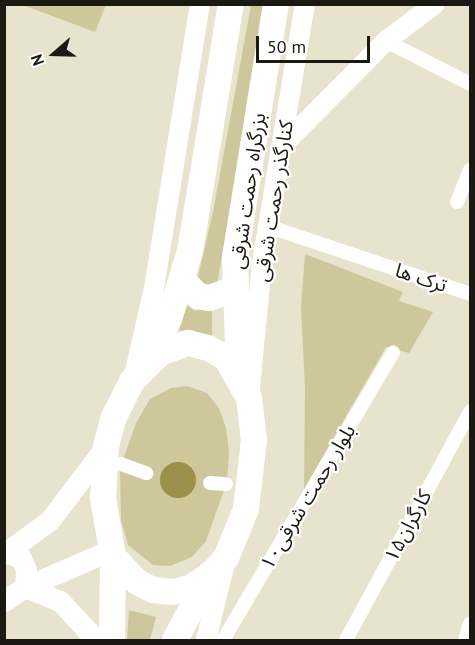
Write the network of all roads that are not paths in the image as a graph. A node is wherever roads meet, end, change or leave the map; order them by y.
1 (200, 4) edge
2 (231, 4) edge
3 (276, 4) edge
4 (305, 4) edge
5 (435, 4) edge
6 (386, 41) junction
7 (471, 84) edge
8 (282, 146) junction
9 (471, 170) edge
10 (457, 202) dead end
11 (270, 227) junction
12 (182, 279) junction
13 (235, 289) junction
14 (471, 294) edge
15 (393, 353) dead end
16 (139, 374) junction
17 (244, 388) junction
18 (471, 412) edge
19 (114, 455) junction
20 (146, 473) dead end
21 (210, 483) dead end
22 (226, 484) dead end
23 (5, 553) edge
24 (112, 553) junction
25 (218, 566) junction
26 (25, 587) junction
27 (4, 602) edge
28 (471, 624) edge
29 (96, 640) edge
30 (112, 640) edge
31 (175, 640) edge
32 (206, 640) edge
33 (223, 640) edge
34 (346, 640) edge
35 (465, 640) edge

1 - 16 main road
2 - 12 highway
3 - 13 highway, بزرگراه رحمت شرقی
4 - 8 main road, کنارگذر رحمت شرقی
5 - 6 main road
6 - 7 street
6 - 8 main road
8 - 11 main road, کنارگذر رحمت شرقی
9 - 10 street
11 - 14 street, ترک ها
11 - 17 main road, کنارگذر رحمت شرقی
12 - 13 highway
12 - 16 highway
13 - 17 highway, بزرگراه رحمت شرقی
15 - 33 street, ۱۰بلوار رحمت شرقی
16 - 17 highway
16 - 19 highway
17 - 25 highway
18 - 34 street, ۱۵کارگران
19 - 20 street
19 - 23 main road
19 - 24 highway
21 - 22 street
23 - 26 main road
24 - 25 highway
24 - 26 main road
24 - 30 highway
25 - 31 highway
25 - 32 main road
26 - 27 main road
26 - 29 main road
28 - 35 street

